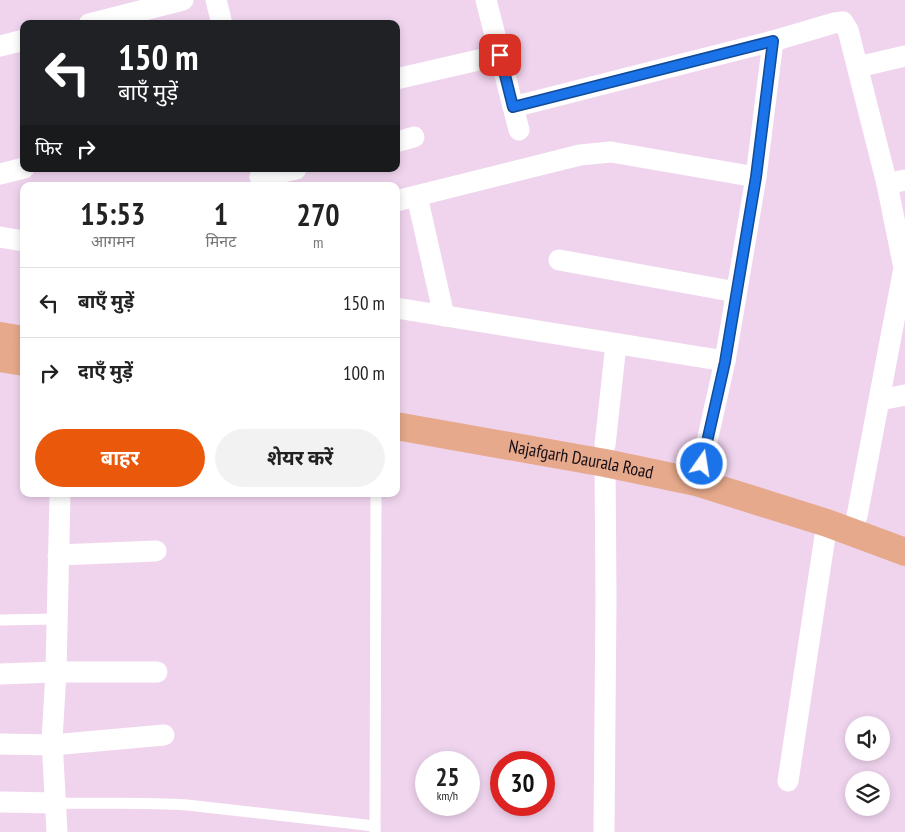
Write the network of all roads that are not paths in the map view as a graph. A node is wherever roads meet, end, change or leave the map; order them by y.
1 (183, 0) edge
2 (216, 0) edge
3 (486, 0) edge
4 (105, 20) edge
5 (221, 20) edge
6 (20, 41) edge
7 (773, 41) junction
8 (0, 46) edge
9 (500, 55) junction
10 (905, 56) edge
11 (858, 67) junction
12 (400, 78) edge
13 (513, 107) junction
14 (519, 130) dead end
15 (20, 169) edge
16 (282, 172) edge
17 (0, 174) edge
18 (260, 177) edge
19 (756, 177) junction
20 (896, 182) edge
21 (417, 196) junction
22 (400, 200) edge
23 (0, 237) edge
24 (20, 241) edge
25 (559, 260) dead end
26 (905, 268) edge
27 (736, 292) junction
28 (400, 309) edge
29 (444, 316) junction
30 (0, 336) edge
31 (20, 339) edge
32 (616, 344) junction
33 (0, 358) edge
34 (20, 361) edge
35 (725, 362) junction
36 (905, 395) edge
37 (880, 400) junction
38 (400, 408) edge
39 (400, 427) edge
40 (605, 454) junction
41 (702, 464) junction
42 (60, 497) edge
43 (376, 497) edge
44 (858, 516) junction
45 (827, 523) junction
46 (905, 532) edge
47 (156, 551) dead end
48 (905, 552) edge
49 (58, 555) junction
50 (57, 619) junction
51 (0, 620) edge
52 (56, 672) junction
53 (157, 672) dead end
54 (0, 674) edge
55 (164, 734) dead end
56 (0, 744) edge
57 (52, 745) junction
58 (788, 781) dead end
59 (0, 802) edge
60 (56, 803) junction
61 (375, 829) edge
62 (57, 832) edge
63 (604, 832) edge

1 - 4 street
2 - 5 street
3 - 9 street
6 - 8 street
7 - 11 street
7 - 13 street
7 - 19 street
9 - 12 street
9 - 13 street
10 - 11 street
11 - 20 street
13 - 14 street
15 - 17 street
16 - 18 street
19 - 21 street
19 - 27 street
20 - 26 street
21 - 22 street
21 - 29 street
23 - 24 street
25 - 27 street
26 - 37 street
27 - 35 street
28 - 29 street
29 - 32 street
30 - 31 main road
32 - 35 street
32 - 40 street
33 - 34 main road
35 - 41 street
36 - 37 street
37 - 44 street
38 - 40 main road, Najafgarh Daurala Road
39 - 40 main road, Najafgarh Daurala Road
40 - 41 main road, Najafgarh Daurala Road
40 - 45 main road, Najafgarh Daurala Road
40 - 63 street
41 - 44 main road, Najafgarh Daurala Road
42 - 49 street
43 - 61 lane
44 - 46 main road, Najafgarh Daurala Road
45 - 48 main road, Najafgarh Daurala Road
45 - 58 street
47 - 49 street
49 - 50 street
50 - 51 lane
50 - 52 street
52 - 53 street
52 - 54 street
52 - 57 street
55 - 57 street
56 - 57 street
57 - 60 street
59 - 60 street
60 - 61 lane
60 - 62 street

